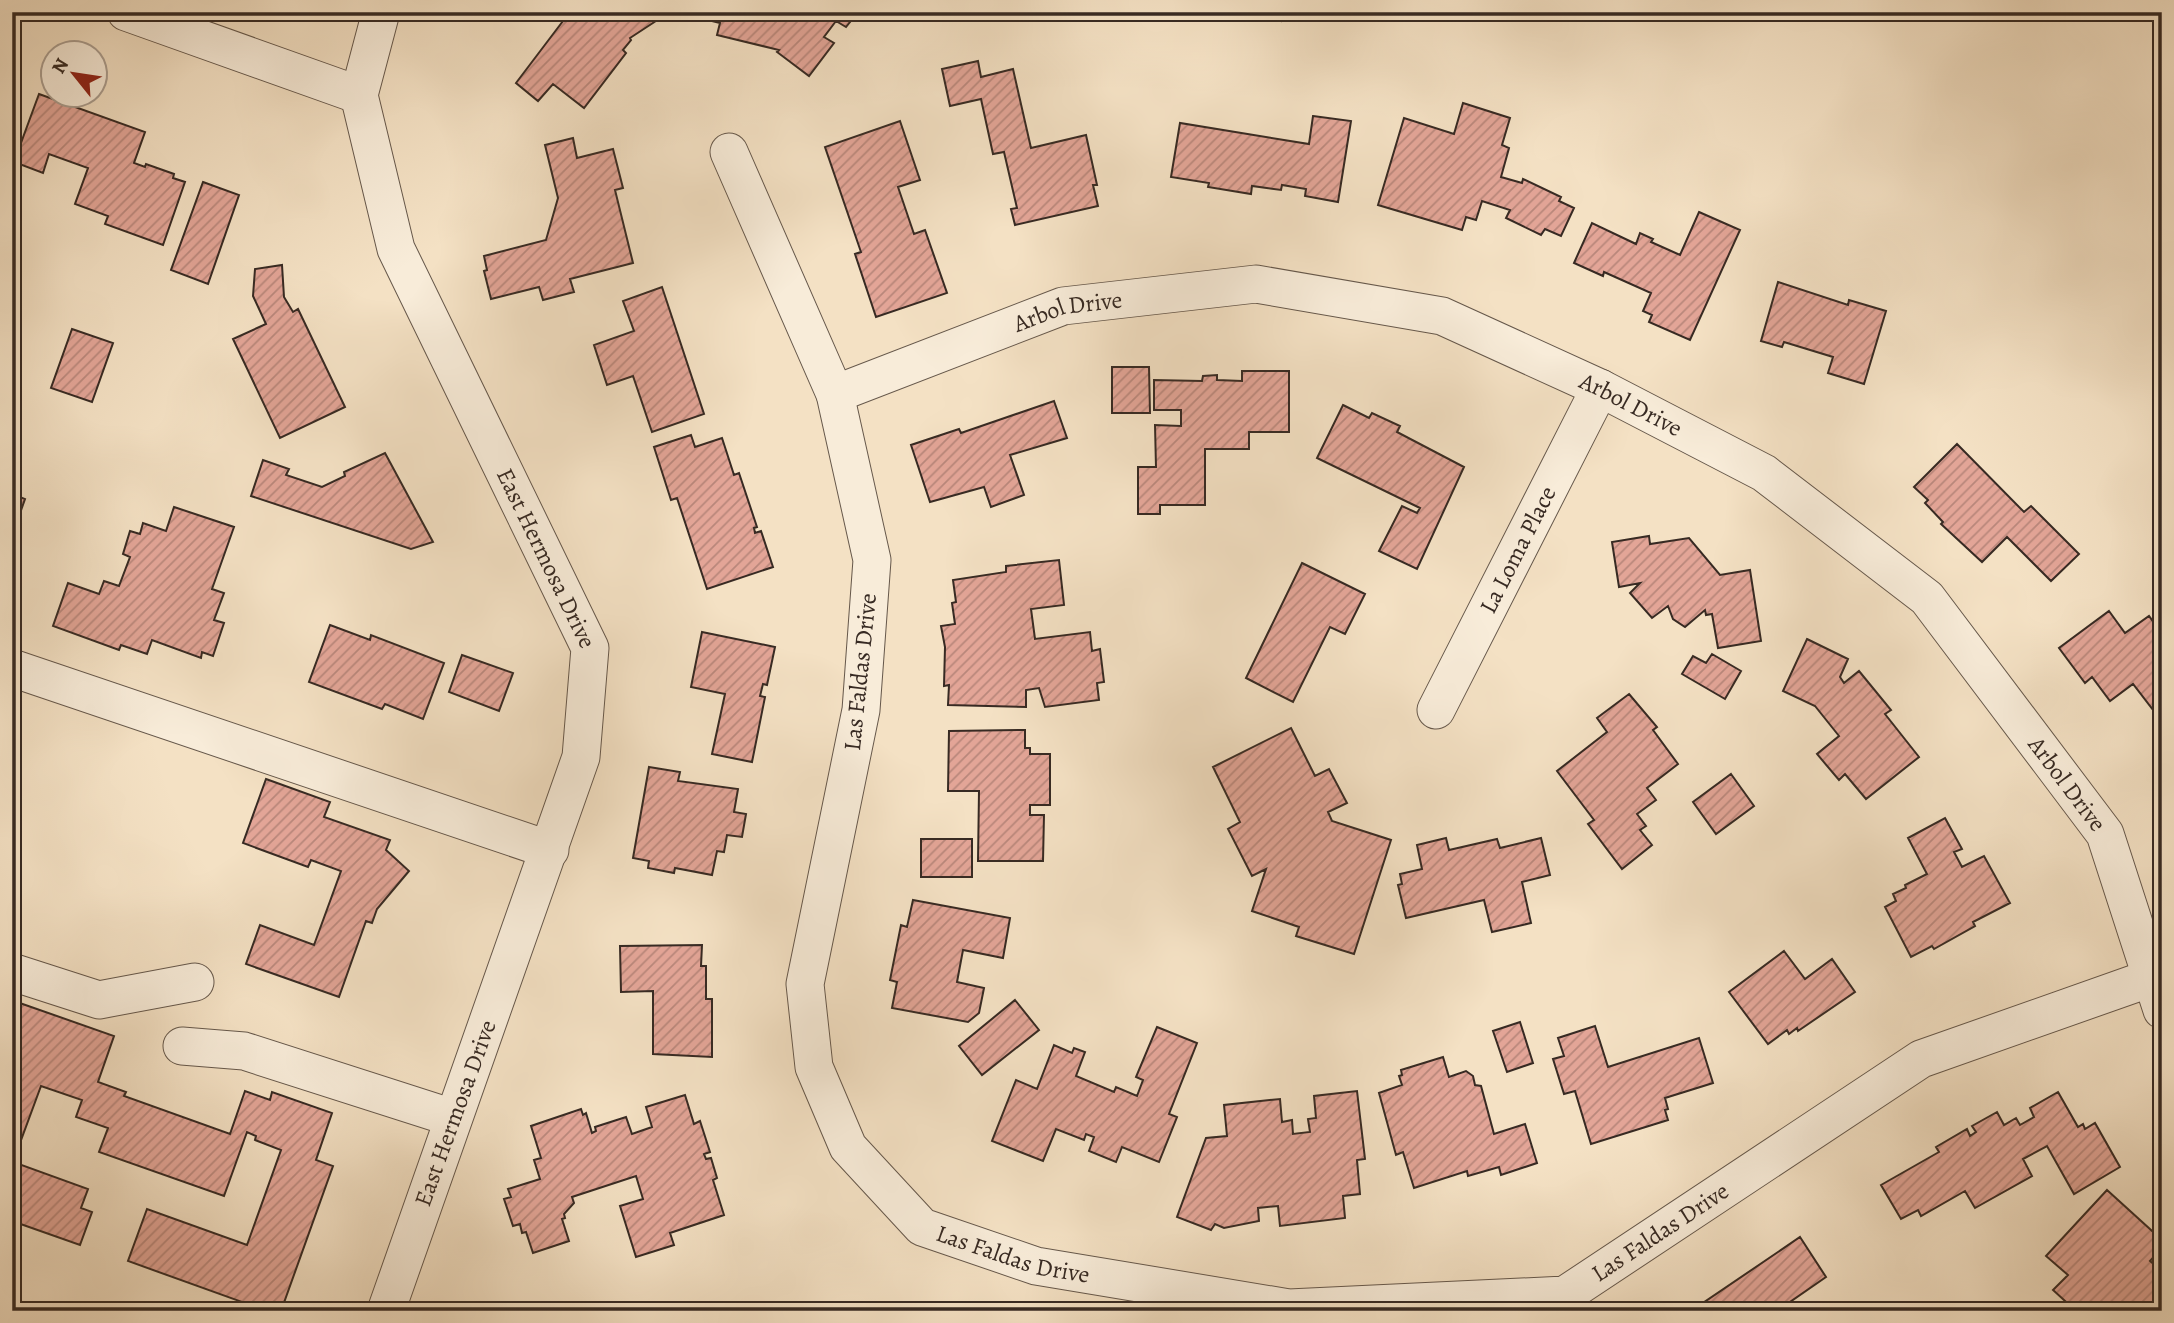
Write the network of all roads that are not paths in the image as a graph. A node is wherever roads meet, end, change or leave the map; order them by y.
1 (127, 12) edge
2 (381, 12) edge
3 (359, 95) junction
4 (729, 152) dead end
5 (1600, 388) junction
6 (835, 394) junction
7 (12, 668) edge
8 (1436, 710) dead end
9 (550, 850) junction
10 (12, 972) edge
11 (2157, 975) edge
12 (195, 982) dead end
13 (2162, 1010) edge
14 (182, 1046) dead end
15 (453, 1118) junction
16 (1567, 1303) edge
17 (386, 1311) edge

1 - 3 street
2 - 3 street, East Hermosa Drive
3 - 9 street, East Hermosa Drive
4 - 6 street, Las Faldas Drive
5 - 6 street, Arbol Drive
5 - 8 street, La Loma Place
5 - 11 street, Arbol Drive
6 - 16 street, Las Faldas Drive
7 - 9 street
9 - 15 street, East Hermosa Drive
10 - 12 street
11 - 13 street, Arbol Drive
11 - 16 street, Las Faldas Drive
14 - 15 street
15 - 17 street, East Hermosa Drive

